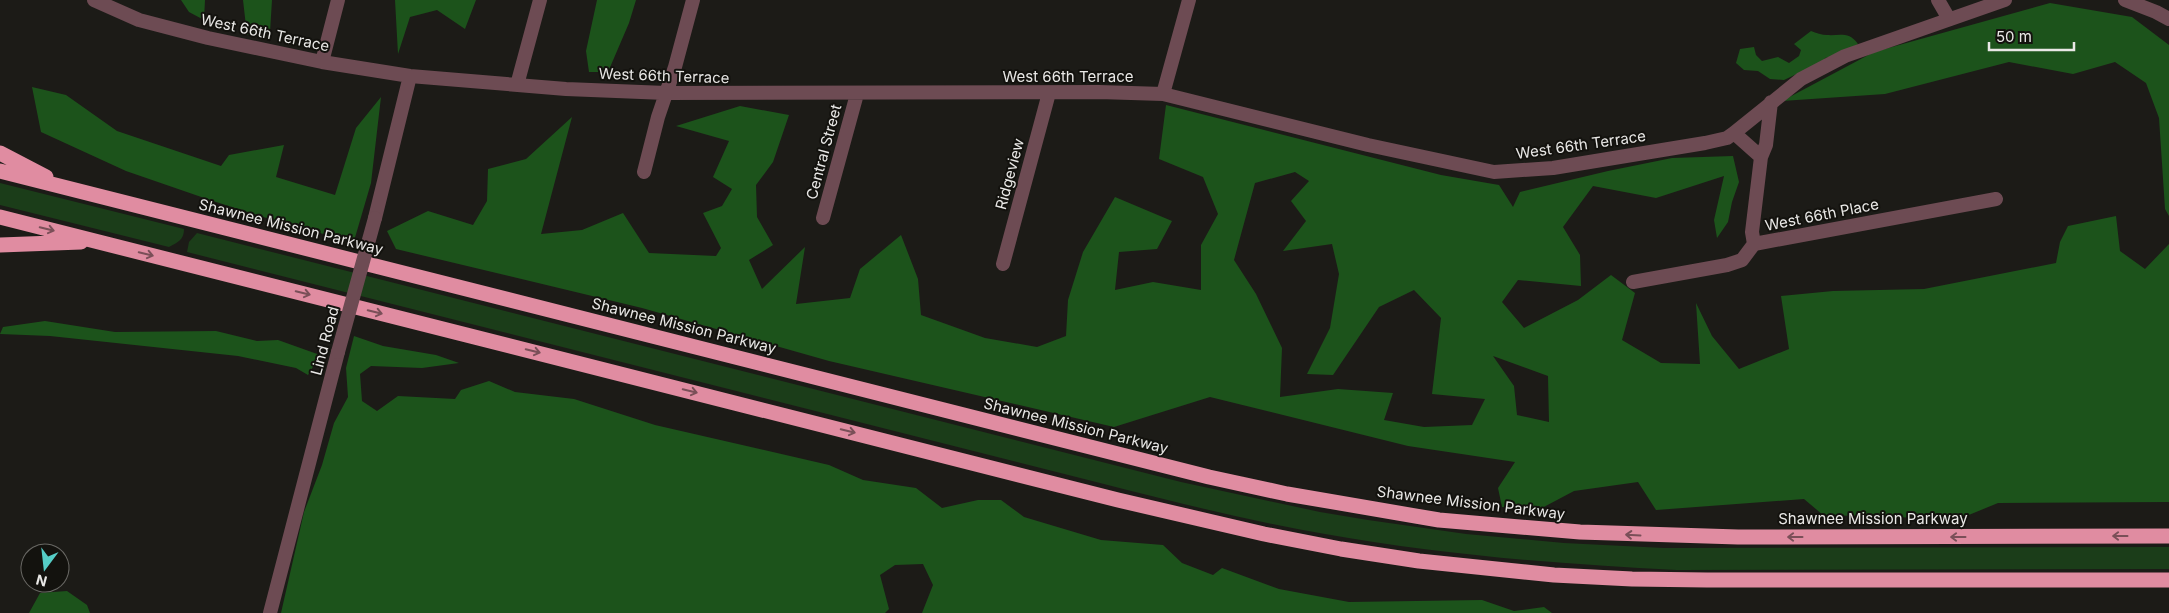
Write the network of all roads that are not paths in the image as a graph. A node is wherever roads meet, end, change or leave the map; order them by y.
1 (94, 0) edge
2 (338, 0) edge
3 (540, 0) edge
4 (693, 0) edge
5 (1189, 0) edge
6 (1938, 0) edge
7 (2005, 0) edge
8 (2125, 0) edge
9 (1949, 19) junction
10 (2169, 19) edge
11 (322, 62) junction
12 (410, 76) junction
13 (517, 85) junction
14 (666, 93) junction
15 (1049, 93) junction
16 (857, 94) junction
17 (1163, 94) junction
18 (1771, 102) junction
19 (1734, 133) junction
20 (0, 153) edge
21 (1761, 157) junction
22 (0, 171) edge
23 (644, 172) dead end
24 (67, 188) junction
25 (1996, 199) dead end
26 (0, 217) edge
27 (823, 218) dead end
28 (98, 242) junction
29 (1754, 244) junction
30 (0, 245) edge
31 (1003, 264) dead end
32 (1633, 282) dead end
33 (2169, 536) edge
34 (2169, 580) edge
35 (270, 613) edge

1 - 11 street, West 66th Terrace
2 - 11 street
3 - 13 street
4 - 14 street
5 - 17 street
6 - 9 street
7 - 9 street, West 66th Terrace
8 - 10 street
9 - 18 street, West 66th Terrace
11 - 12 street, West 66th Terrace
12 - 13 street, West 66th Terrace
12 - 35 street, Lind Road, bridge
13 - 14 street, West 66th Terrace
14 - 16 street, West 66th Terrace
14 - 23 street
15 - 16 street, West 66th Terrace
15 - 17 street, West 66th Terrace
15 - 31 street, Ridgeview
16 - 27 street, Central Street
17 - 19 street, West 66th Terrace
18 - 19 street, West 66th Terrace
18 - 21 street
19 - 21 street
20 - 24 highway
21 - 29 street
22 - 24 highway, Shawnee Mission Parkway
33 -> 24 highway, Shawnee Mission Parkway
25 - 29 street, West 66th Place
26 -> 28 highway
28 - 30 highway
28 -> 34 highway
29 - 32 street, West 66th Place

